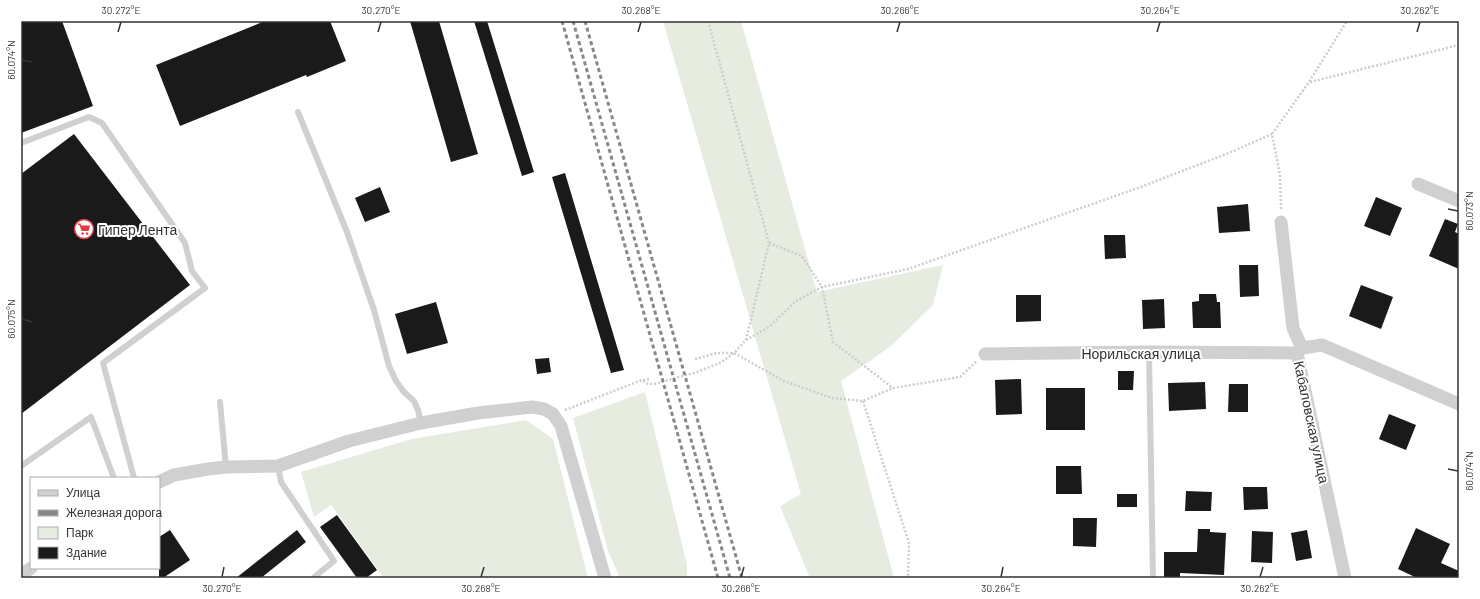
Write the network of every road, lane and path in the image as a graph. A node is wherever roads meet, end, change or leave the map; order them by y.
1 (708, 21) edge
2 (1347, 21) edge
3 (1459, 45) edge
4 (1309, 82) junction
5 (298, 112) dead end
6 (1272, 134) junction
7 (21, 142) edge
8 (1418, 184) dead end
9 (1459, 201) edge
10 (1281, 222) joint
11 (769, 243) junction
12 (822, 287) junction
13 (746, 340) junction
14 (1300, 350) junction
15 (1149, 352) junction
16 (734, 353) junction
17 (985, 354) joint
18 (695, 359) dead end
19 (650, 379) dead end
20 (642, 380) junction
21 (893, 388) junction
22 (863, 401) junction
23 (220, 402) dead end
24 (1459, 404) edge
25 (553, 414) junction
26 (421, 423) junction
27 (21, 466) edge
28 (278, 466) junction
29 (226, 467) junction
30 (114, 477) edge
31 (134, 477) edge
32 (160, 482) edge
33 (30, 569) edge
34 (21, 575) edge
35 (313, 578) edge
36 (605, 578) edge
37 (908, 578) edge
38 (1153, 578) edge
39 (1345, 578) edge

1 - 11 path
2 - 4 path
3 - 4 path
4 - 6 path
5 - 26 lane
6 - 10 path
6 - 12 path
7 - 31 lane
8 - 9 street
10 - 14 street, Кабаловская улица
11 - 12 path
11 - 13 path
12 - 13 path
12 - 21 path
13 - 16 path
14 - 15 street, Норильская улица
14 - 24 street, Норильская улица
14 - 39 street, Кабаловская улица
15 - 17 street, Норильская улица
15 - 38 lane
16 - 18 path
16 - 20 path
16 - 22 path
17 - 21 path
19 - 20 path
20 - 25 path
21 - 22 path
22 - 37 path
23 - 29 lane
25 - 26 street
25 - 36 street
26 - 28 street
27 - 30 lane
28 - 29 street
28 - 35 lane
29 - 32 street
33 - 34 street

